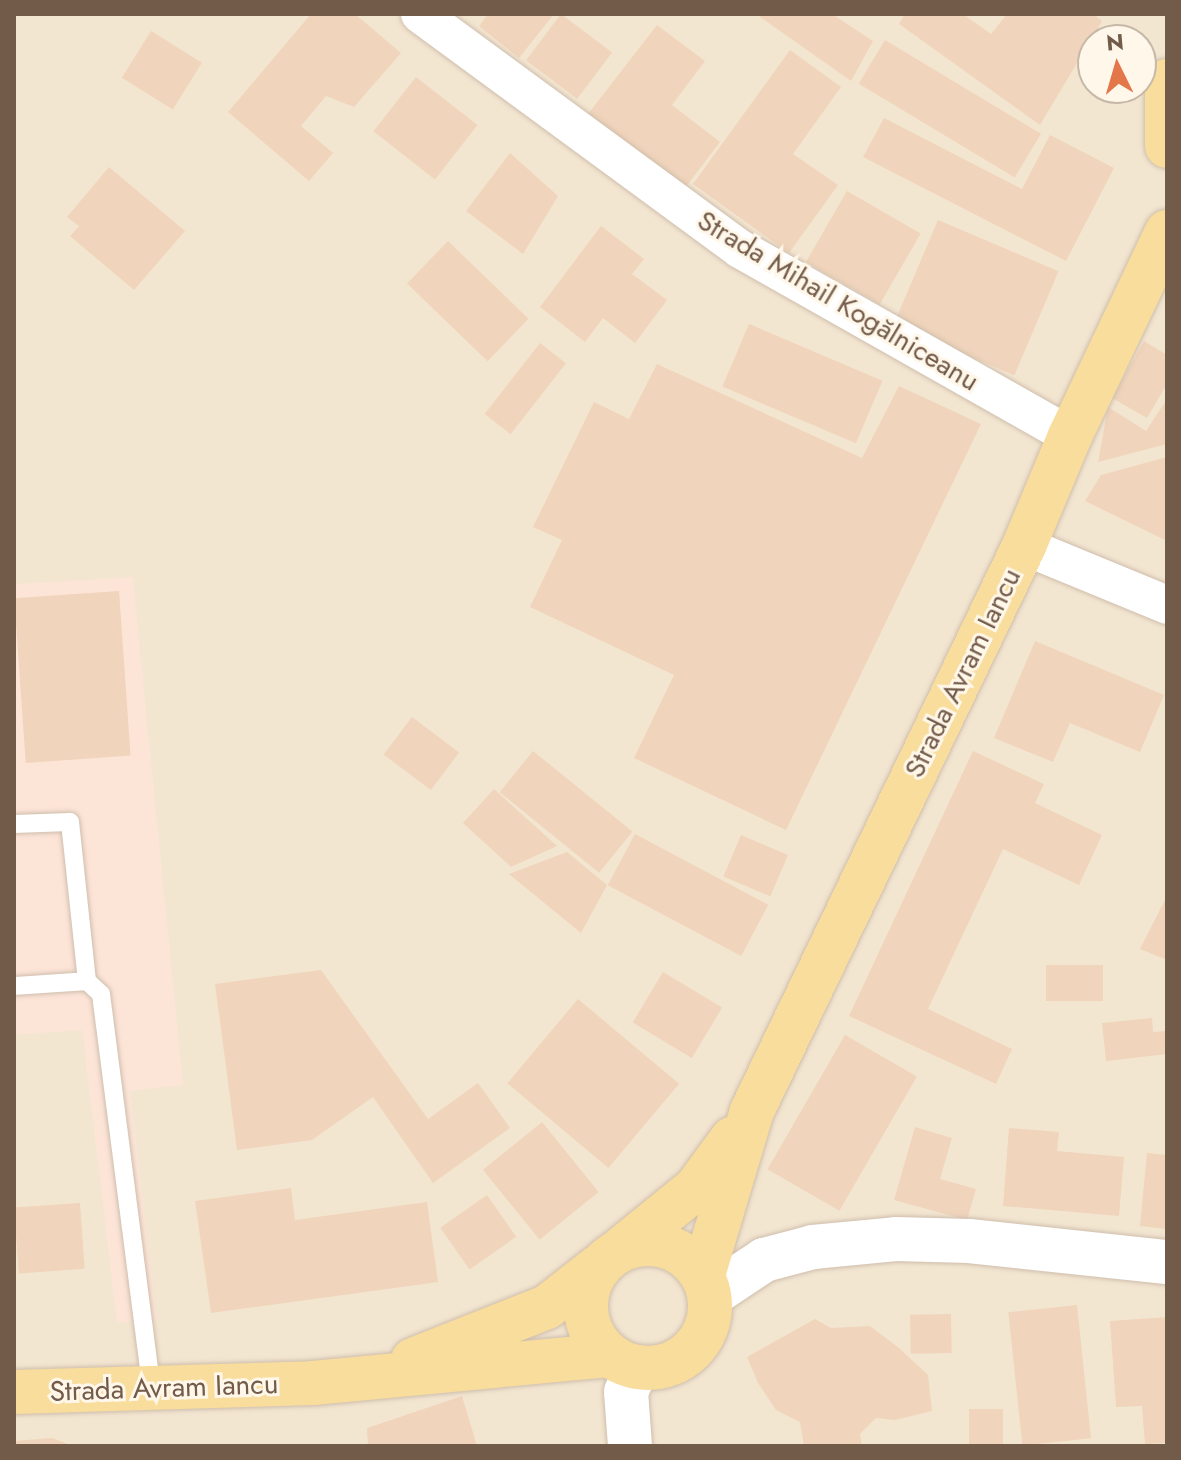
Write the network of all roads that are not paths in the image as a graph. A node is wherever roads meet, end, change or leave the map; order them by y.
1 (420, 14) edge
2 (1167, 81) edge
3 (1167, 146) edge
4 (1167, 232) edge
5 (1070, 436) junction
6 (1024, 546) junction
7 (1167, 605) edge
8 (14, 824) edge
9 (87, 981) junction
10 (14, 986) edge
11 (752, 1111) junction
12 (610, 1258) junction
13 (1167, 1262) edge
14 (707, 1285) junction
15 (623, 1361) junction
16 (313, 1383) junction
17 (152, 1390) junction
18 (14, 1392) edge
19 (630, 1446) edge

1 - 5 street, Strada Mihail Kogălniceanu
2 - 3 main road
4 - 5 main road, Strada Avram Iancu
5 - 6 main road, Strada Avram Iancu
6 - 7 street
6 - 11 main road, Strada Avram Iancu
8 - 9 lane
9 - 10 lane
9 - 17 lane
11 - 12 main road, Strada Avram Iancu
11 - 14 main road, Strada Avram Iancu
12 - 14 main road
12 - 15 main road
12 - 16 main road, Strada Avram Iancu
13 - 14 main road
14 - 15 main road
15 - 16 main road, Strada Avram Iancu
15 - 19 main road
16 - 17 main road, Strada Avram Iancu
17 - 18 main road, Strada Avram Iancu

